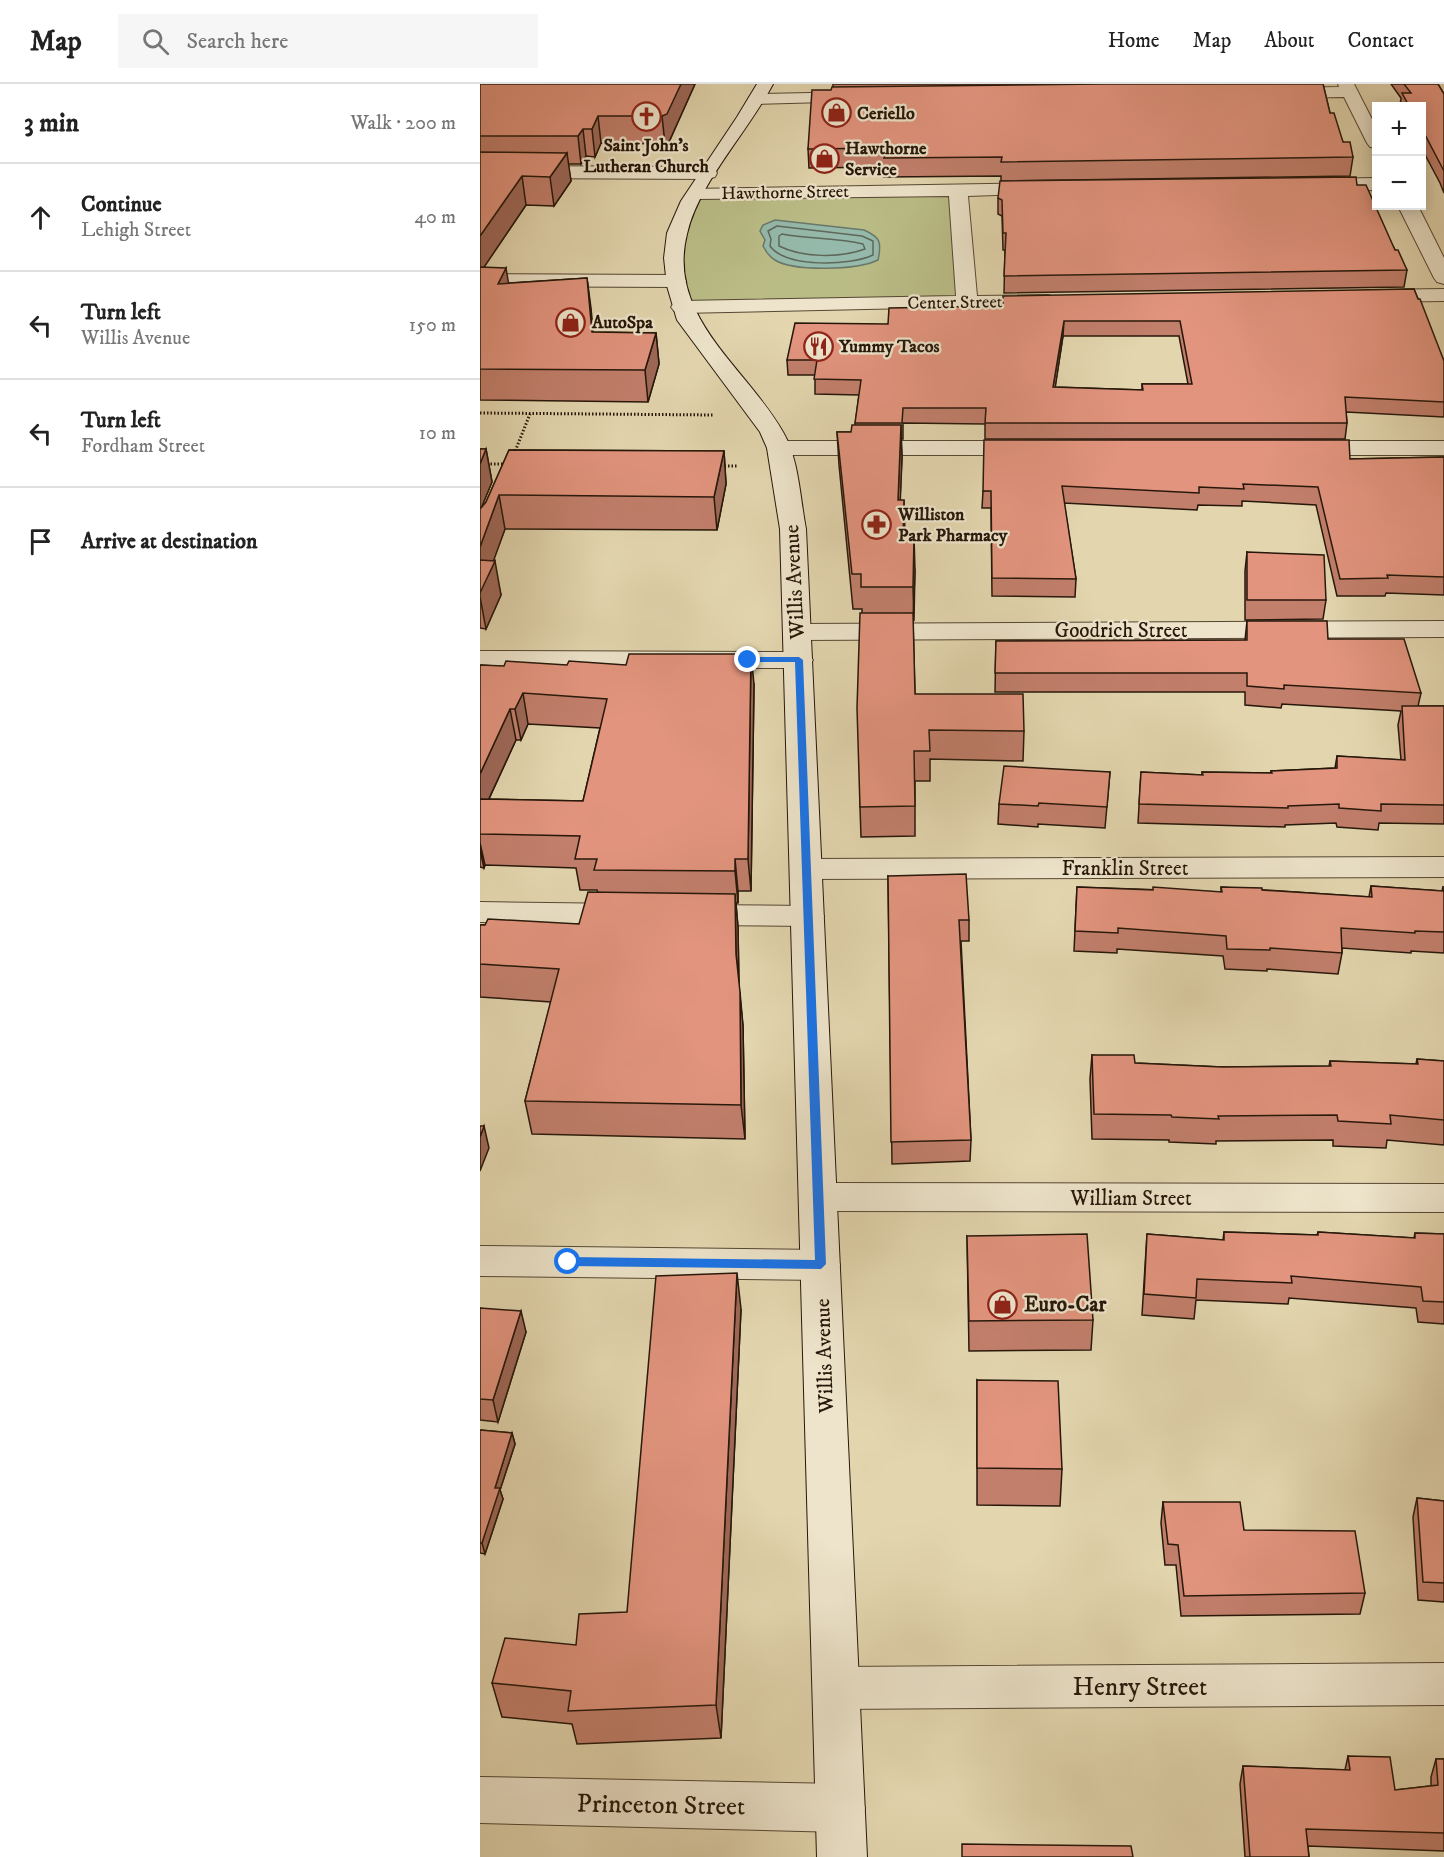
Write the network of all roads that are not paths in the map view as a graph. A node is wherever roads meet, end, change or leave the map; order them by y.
1 (1348, 88) edge
2 (761, 91) edge
3 (1269, 93) edge
4 (870, 97) edge
5 (1372, 134) edge
6 (480, 172) edge
7 (703, 183) junction
8 (1372, 184) edge
9 (1293, 185) edge
10 (1065, 188) edge
11 (958, 190) junction
12 (1410, 210) edge
13 (1444, 278) edge
14 (480, 280) edge
15 (678, 294) junction
16 (1444, 296) edge
17 (1349, 297) edge
18 (1063, 301) edge
19 (967, 302) junction
20 (778, 448) junction
21 (1053, 448) edge
22 (1278, 448) edge
23 (1444, 448) edge
24 (1444, 629) edge
25 (798, 632) junction
26 (480, 659) edge
27 (799, 660) junction
28 (1444, 867) edge
29 (806, 869) junction
30 (480, 912) edge
31 (808, 916) junction
32 (818, 1197) junction
33 (1444, 1198) edge
34 (480, 1261) edge
35 (821, 1264) junction
36 (1444, 1684) edge
37 (836, 1688) junction
38 (480, 1800) edge
39 (841, 1808) junction
40 (842, 1857) edge

1 - 3 street
1 - 5 street
2 - 4 street
2 - 7 street, Willis Avenue
6 - 7 street, Hawthorne Street
7 - 11 street, Hawthorne Street
7 - 15 street, Willis Avenue
8 - 9 street
10 - 11 street, Hawthorne Street
11 - 19 street
12 - 13 street
14 - 15 street, Center Street
15 - 19 street, Center Street
15 - 20 street, Willis Avenue
16 - 17 street
18 - 19 street, Center Street
20 - 21 street
20 - 25 street, Willis Avenue
22 - 23 street
24 - 25 street, Goodrich Street
25 - 27 street, Willis Avenue
26 - 27 street
27 - 29 street, Willis Avenue
28 - 29 street, Franklin Street
29 - 31 street, Willis Avenue
30 - 31 street
31 - 32 street, Willis Avenue
32 - 33 street, William Street
32 - 35 street, Willis Avenue
34 - 35 street
35 - 37 street, Willis Avenue
36 - 37 street, Henry Street
37 - 39 street, Willis Avenue
38 - 39 street, Princeton Street
39 - 40 street, Willis Avenue

